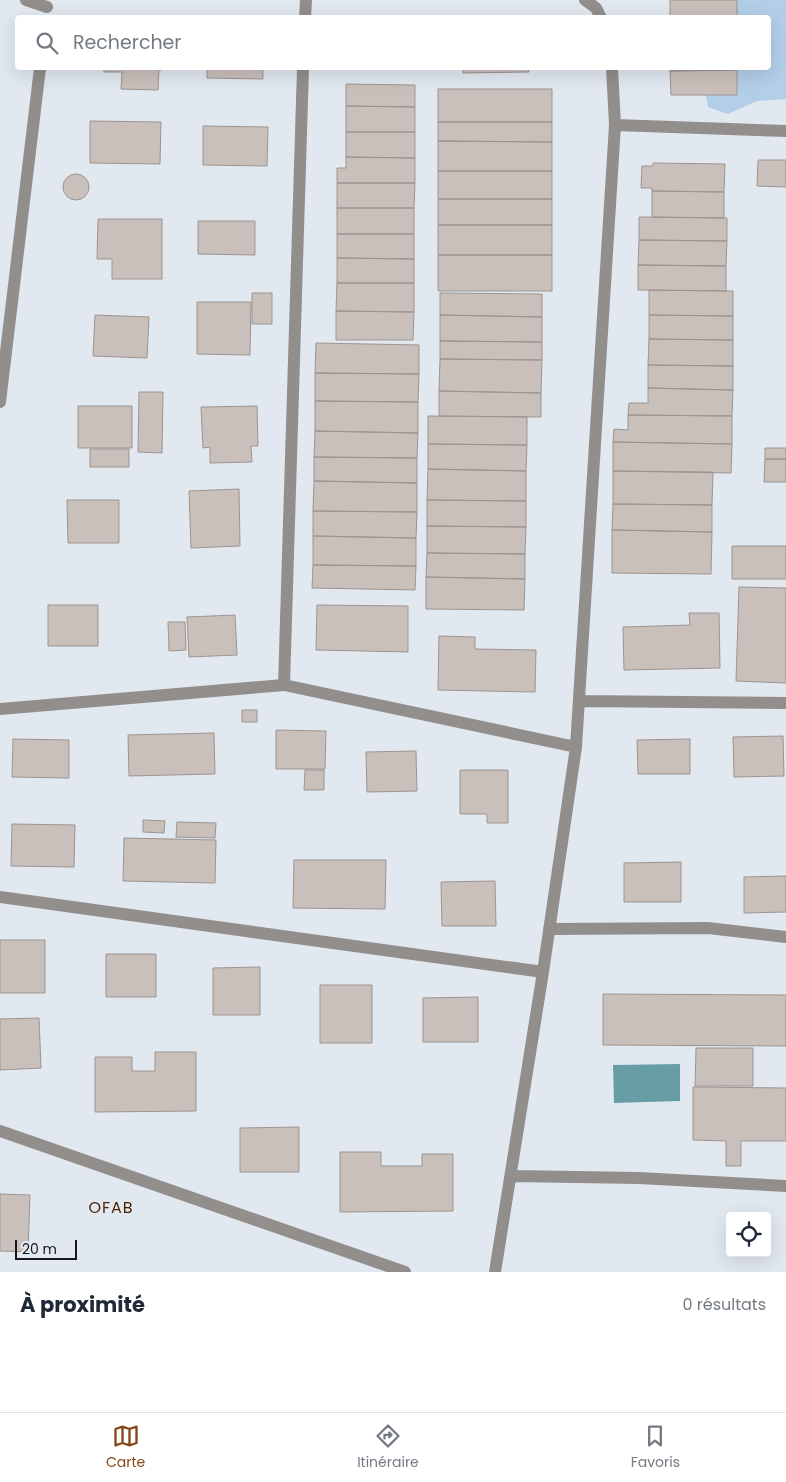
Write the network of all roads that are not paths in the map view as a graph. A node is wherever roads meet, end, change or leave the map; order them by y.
1 (26, 0) edge
2 (306, 0) edge
3 (585, 0) edge
4 (48, 8) edge
5 (305, 15) edge
6 (600, 15) edge
7 (40, 70) edge
8 (303, 70) edge
9 (612, 70) edge
10 (615, 125) junction
11 (786, 131) edge
12 (4, 328) edge
13 (0, 402) edge
14 (284, 685) junction
15 (579, 701) junction
16 (786, 703) edge
17 (0, 709) edge
18 (576, 747) junction
19 (0, 897) edge
20 (549, 929) junction
21 (786, 937) edge
22 (543, 972) junction
23 (0, 1130) edge
24 (511, 1176) junction
25 (786, 1186) edge
26 (405, 1272) edge
27 (495, 1272) edge

1 - 4 street
2 - 5 street
3 - 6 street
7 - 12 street
8 - 14 street
9 - 10 street
10 - 11 street
10 - 15 street
12 - 13 street
14 - 17 street
14 - 18 street
15 - 16 street
15 - 18 street
18 - 20 street
19 - 22 street
20 - 21 street
20 - 22 street
22 - 24 street
23 - 26 street
24 - 25 street
24 - 27 street

